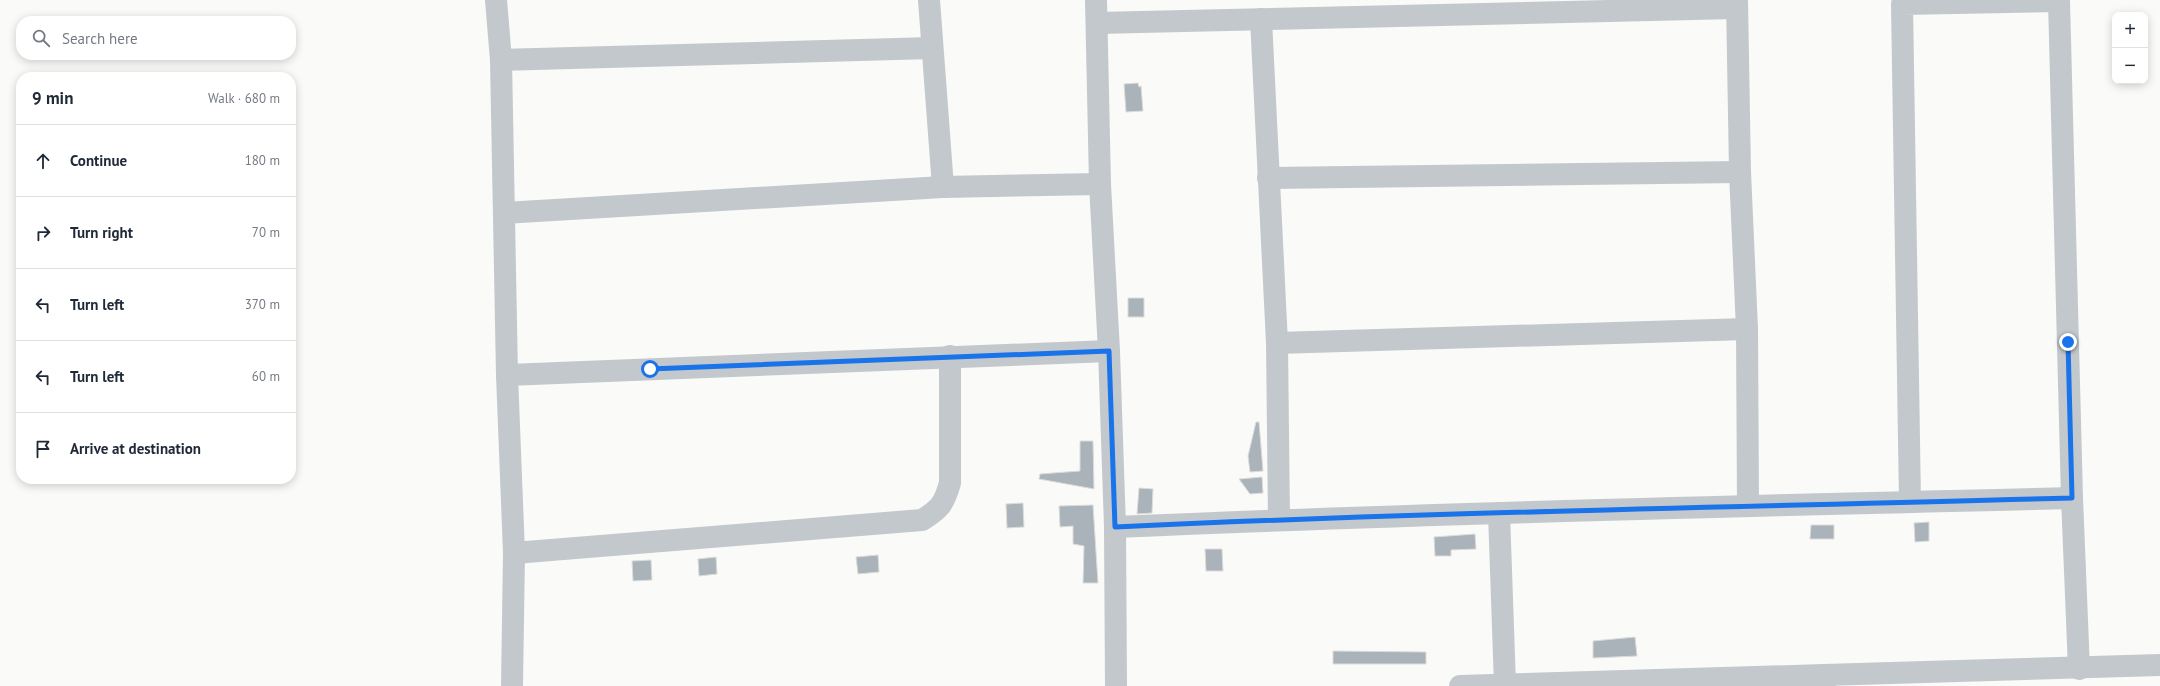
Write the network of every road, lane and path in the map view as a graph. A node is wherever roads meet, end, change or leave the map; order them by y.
1 (496, 0) edge
2 (929, 0) edge
3 (1096, 0) edge
4 (2066, 0) edge
5 (1902, 2) edge
6 (1736, 4) edge
7 (1261, 19) junction
8 (1097, 23) junction
9 (932, 48) junction
10 (501, 60) junction
11 (1740, 172) junction
12 (1268, 178) junction
13 (1100, 184) junction
14 (944, 187) junction
15 (504, 213) junction
16 (1747, 329) junction
17 (1276, 343) junction
18 (1109, 351) junction
19 (950, 356) junction
20 (507, 375) junction
21 (2072, 498) junction
22 (1910, 502) junction
23 (1748, 505) junction
24 (1500, 513) junction
25 (1280, 520) junction
26 (1115, 527) junction
27 (514, 552) junction
28 (2160, 666) edge
29 (2079, 669) junction
30 (1824, 681) edge
31 (1505, 685) junction
32 (512, 686) edge
33 (1116, 686) edge
34 (1460, 686) edge

1 - 10 street
2 - 9 street
3 - 8 street
4 - 5 street
4 - 21 street
5 - 22 street
6 - 7 street
6 - 11 street
7 - 8 street
7 - 12 street
8 - 13 street
9 - 10 street
9 - 14 street
10 - 15 street
11 - 12 street
11 - 16 street
12 - 17 street
13 - 14 street
13 - 18 street
14 - 15 street
15 - 20 street
16 - 17 street
16 - 23 street
17 - 25 street
18 - 19 street
18 - 26 street
19 - 20 street
19 - 27 street
20 - 27 street
21 - 22 street
21 - 29 street
22 - 23 street
23 - 24 street
24 - 25 street
24 - 31 street
25 - 26 street
26 - 33 street
27 - 32 street
28 - 29 street
29 - 30 street
30 - 31 street
31 - 34 street

